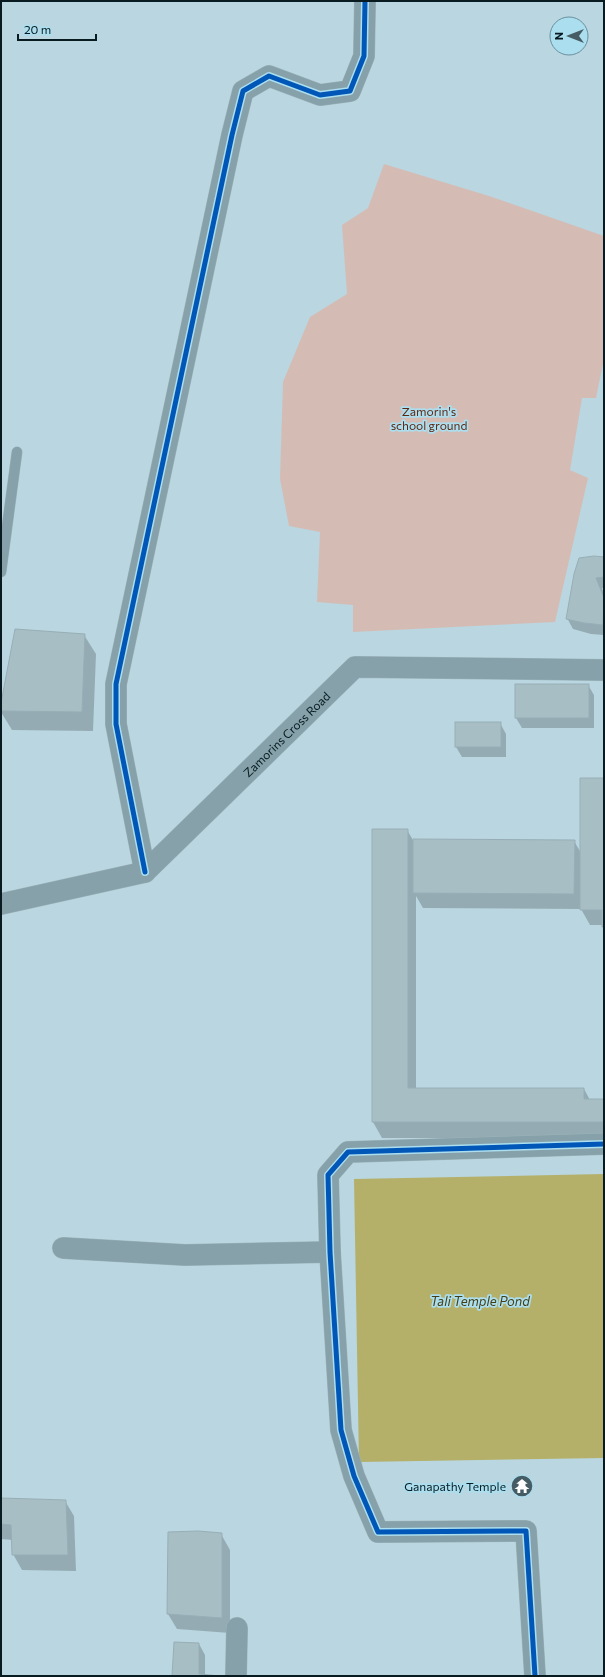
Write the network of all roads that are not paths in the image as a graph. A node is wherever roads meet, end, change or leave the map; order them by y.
1 (365, 1) edge
2 (17, 452) dead end
3 (1, 572) edge
4 (604, 670) edge
5 (145, 872) junction
6 (1, 904) edge
7 (604, 1144) edge
8 (63, 1248) dead end
9 (330, 1252) junction
10 (237, 1628) dead end
11 (236, 1676) edge
12 (535, 1676) edge

1 - 5 street
2 - 3 lane
4 - 5 street, Zamorins Cross Road
5 - 6 street
7 - 9 street
8 - 9 street
9 - 12 street
10 - 11 street

